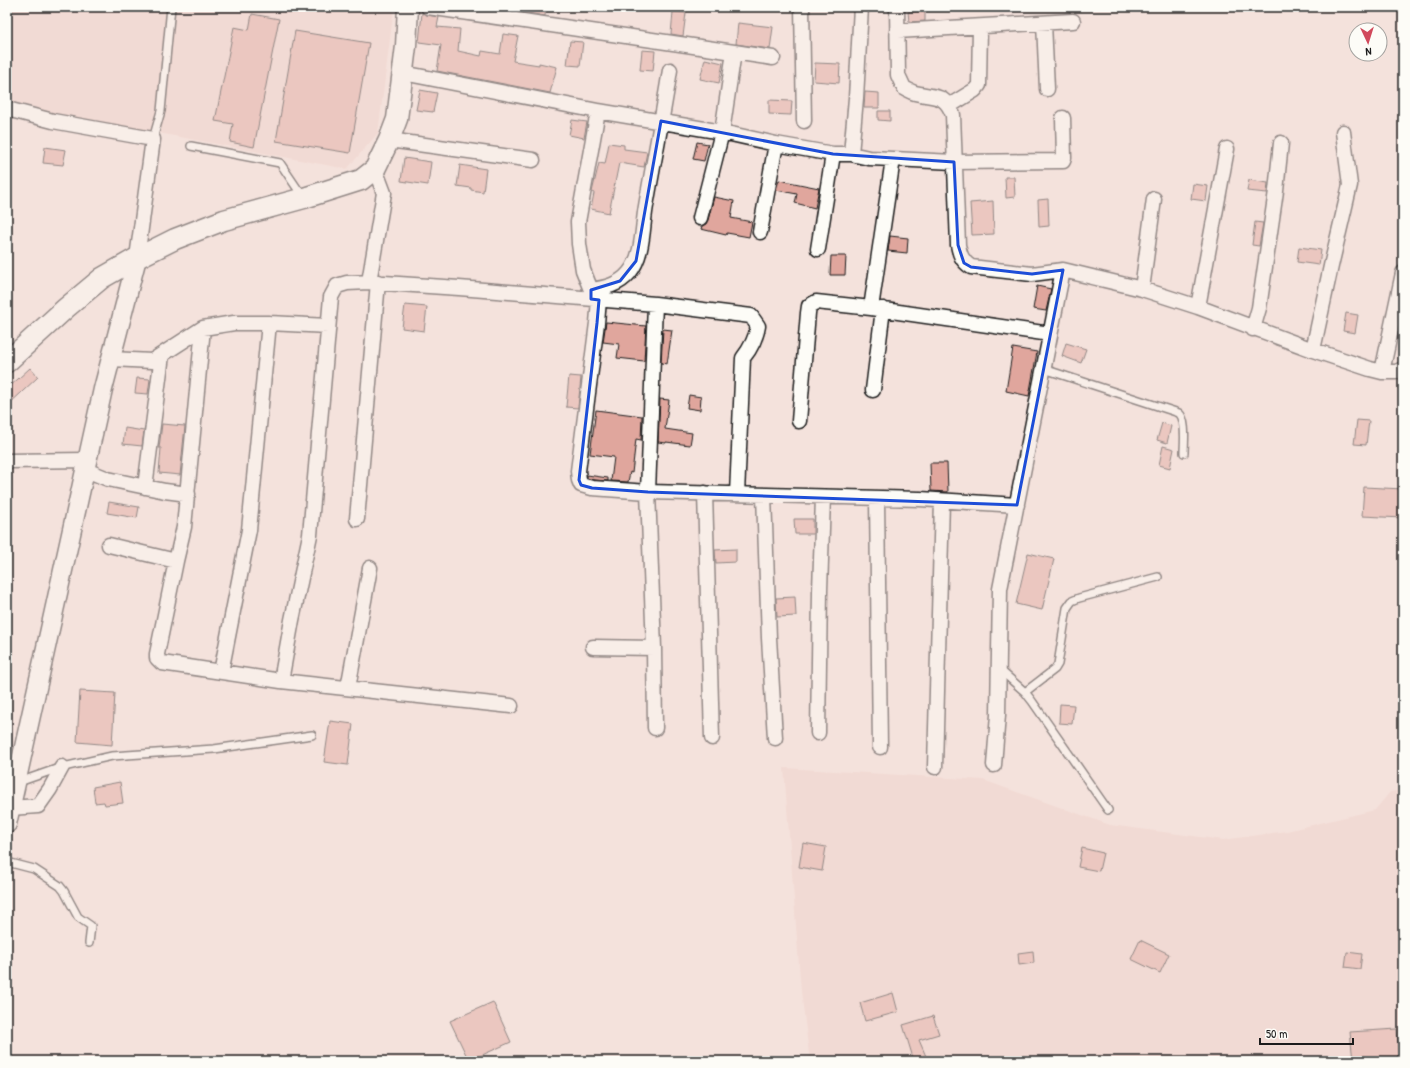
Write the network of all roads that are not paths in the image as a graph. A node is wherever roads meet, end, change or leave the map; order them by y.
1 (171, 7) edge
2 (408, 7) edge
3 (428, 7) edge
4 (802, 7) edge
5 (861, 7) edge
6 (897, 7) edge
7 (1073, 21) dead end
8 (1044, 23) junction
9 (980, 27) junction
10 (897, 31) junction
11 (734, 52) junction
12 (773, 58) dead end
13 (670, 70) dead end
14 (403, 73) junction
15 (1047, 89) dead end
16 (949, 106) junction
17 (7, 109) edge
18 (598, 111) junction
19 (1062, 118) dead end
20 (662, 121) junction
21 (804, 121) dead end
22 (722, 132) junction
23 (1343, 132) dead end
24 (153, 139) junction
25 (389, 140) junction
26 (1281, 143) dead end
27 (776, 144) junction
28 (191, 146) dead end
29 (1227, 149) dead end
30 (833, 154) junction
31 (851, 154) junction
32 (893, 159) junction
33 (533, 160) dead end
34 (954, 162) junction
35 (375, 169) junction
36 (304, 198) junction
37 (1154, 199) dead end
38 (700, 218) dead end
39 (760, 232) dead end
40 (818, 249) dead end
41 (137, 258) junction
42 (1063, 270) junction
43 (1403, 274) edge
44 (374, 282) junction
45 (1142, 289) junction
46 (593, 296) junction
47 (655, 304) junction
48 (877, 308) junction
49 (1198, 308) junction
50 (269, 323) junction
51 (328, 326) junction
52 (203, 328) junction
53 (1253, 329) junction
54 (1050, 334) junction
55 (1313, 350) junction
56 (162, 355) junction
57 (112, 359) junction
58 (7, 362) edge
59 (1044, 369) junction
60 (1403, 369) edge
61 (1382, 372) junction
62 (874, 390) dead end
63 (799, 421) dead end
64 (1184, 453) dead end
65 (7, 461) edge
66 (86, 465) junction
67 (145, 487) junction
68 (648, 492) junction
69 (705, 493) junction
70 (188, 494) junction
71 (737, 494) junction
72 (764, 496) junction
73 (823, 497) junction
74 (877, 499) junction
75 (942, 501) junction
76 (1017, 505) junction
77 (357, 519) dead end
78 (109, 545) dead end
79 (176, 561) junction
80 (370, 568) dead end
81 (1158, 577) dead end
82 (593, 647) dead end
83 (654, 648) junction
84 (999, 669) junction
85 (222, 672) junction
86 (280, 680) junction
87 (348, 688) junction
88 (1025, 692) junction
89 (511, 706) dead end
90 (655, 728) dead end
91 (818, 733) dead end
92 (312, 735) dead end
93 (712, 738) dead end
94 (775, 738) dead end
95 (880, 747) dead end
96 (994, 765) dead end
97 (62, 767) junction
98 (935, 767) dead end
99 (16, 783) junction
100 (1108, 810) dead end
101 (9, 816) edge
102 (7, 862) edge
103 (89, 943) dead end

1 - 24 lane
2 - 14 main road
3 - 11 street
4 - 21 street
5 - 31 street
6 - 10 street
7 - 8 street
8 - 9 street
8 - 15 street
9 - 10 street
9 - 16 street
10 - 16 street
11 - 12 street
11 - 22 street
13 - 20 street
14 - 18 street
14 - 25 main road
16 - 34 street
17 - 24 street
18 - 20 street
18 - 46 street
19 - 34 street
20 - 22 street
20 - 46 street
22 - 27 street
22 - 38 street
23 - 55 street
24 - 41 street
25 - 33 street
25 - 35 main road
26 - 53 street
27 - 30 street
27 - 39 street
28 - 36 lane
29 - 49 street
30 - 31 street
30 - 40 street
31 - 32 street
32 - 34 street
32 - 48 street
34 - 42 street
35 - 36 main road
35 - 44 street
36 - 41 main road
37 - 45 street
41 - 57 street
41 - 58 main road
42 - 45 street
42 - 54 street
43 - 61 street
44 - 46 street
44 - 51 street
44 - 77 street
45 - 49 street
46 - 47 street
46 - 68 street
47 - 68 street
47 - 71 street
48 - 54 street
48 - 62 street
48 - 63 street
49 - 53 street
50 - 51 street
50 - 52 street
50 - 85 street
51 - 86 street
52 - 56 street
52 - 70 street
53 - 55 street
54 - 59 street
55 - 61 street
56 - 57 street
56 - 67 street
57 - 66 street
59 - 64 lane
59 - 76 street
60 - 61 street
65 - 66 street
66 - 67 street
66 - 99 street
67 - 70 street
68 - 69 street
68 - 83 street
69 - 71 street
69 - 93 street
70 - 79 street
71 - 72 street
72 - 73 street
72 - 94 street
73 - 74 street
73 - 91 street
74 - 75 street
74 - 95 street
75 - 76 street
75 - 98 street
76 - 84 street
78 - 79 street
79 - 85 street
80 - 87 street
81 - 88 lane
82 - 83 street
83 - 90 street
84 - 88 lane
84 - 96 street
85 - 86 street
86 - 87 street
87 - 89 street
88 - 100 lane
92 - 97 lane
97 - 99 lane
97 - 101 street
99 - 101 street
102 - 103 lane

